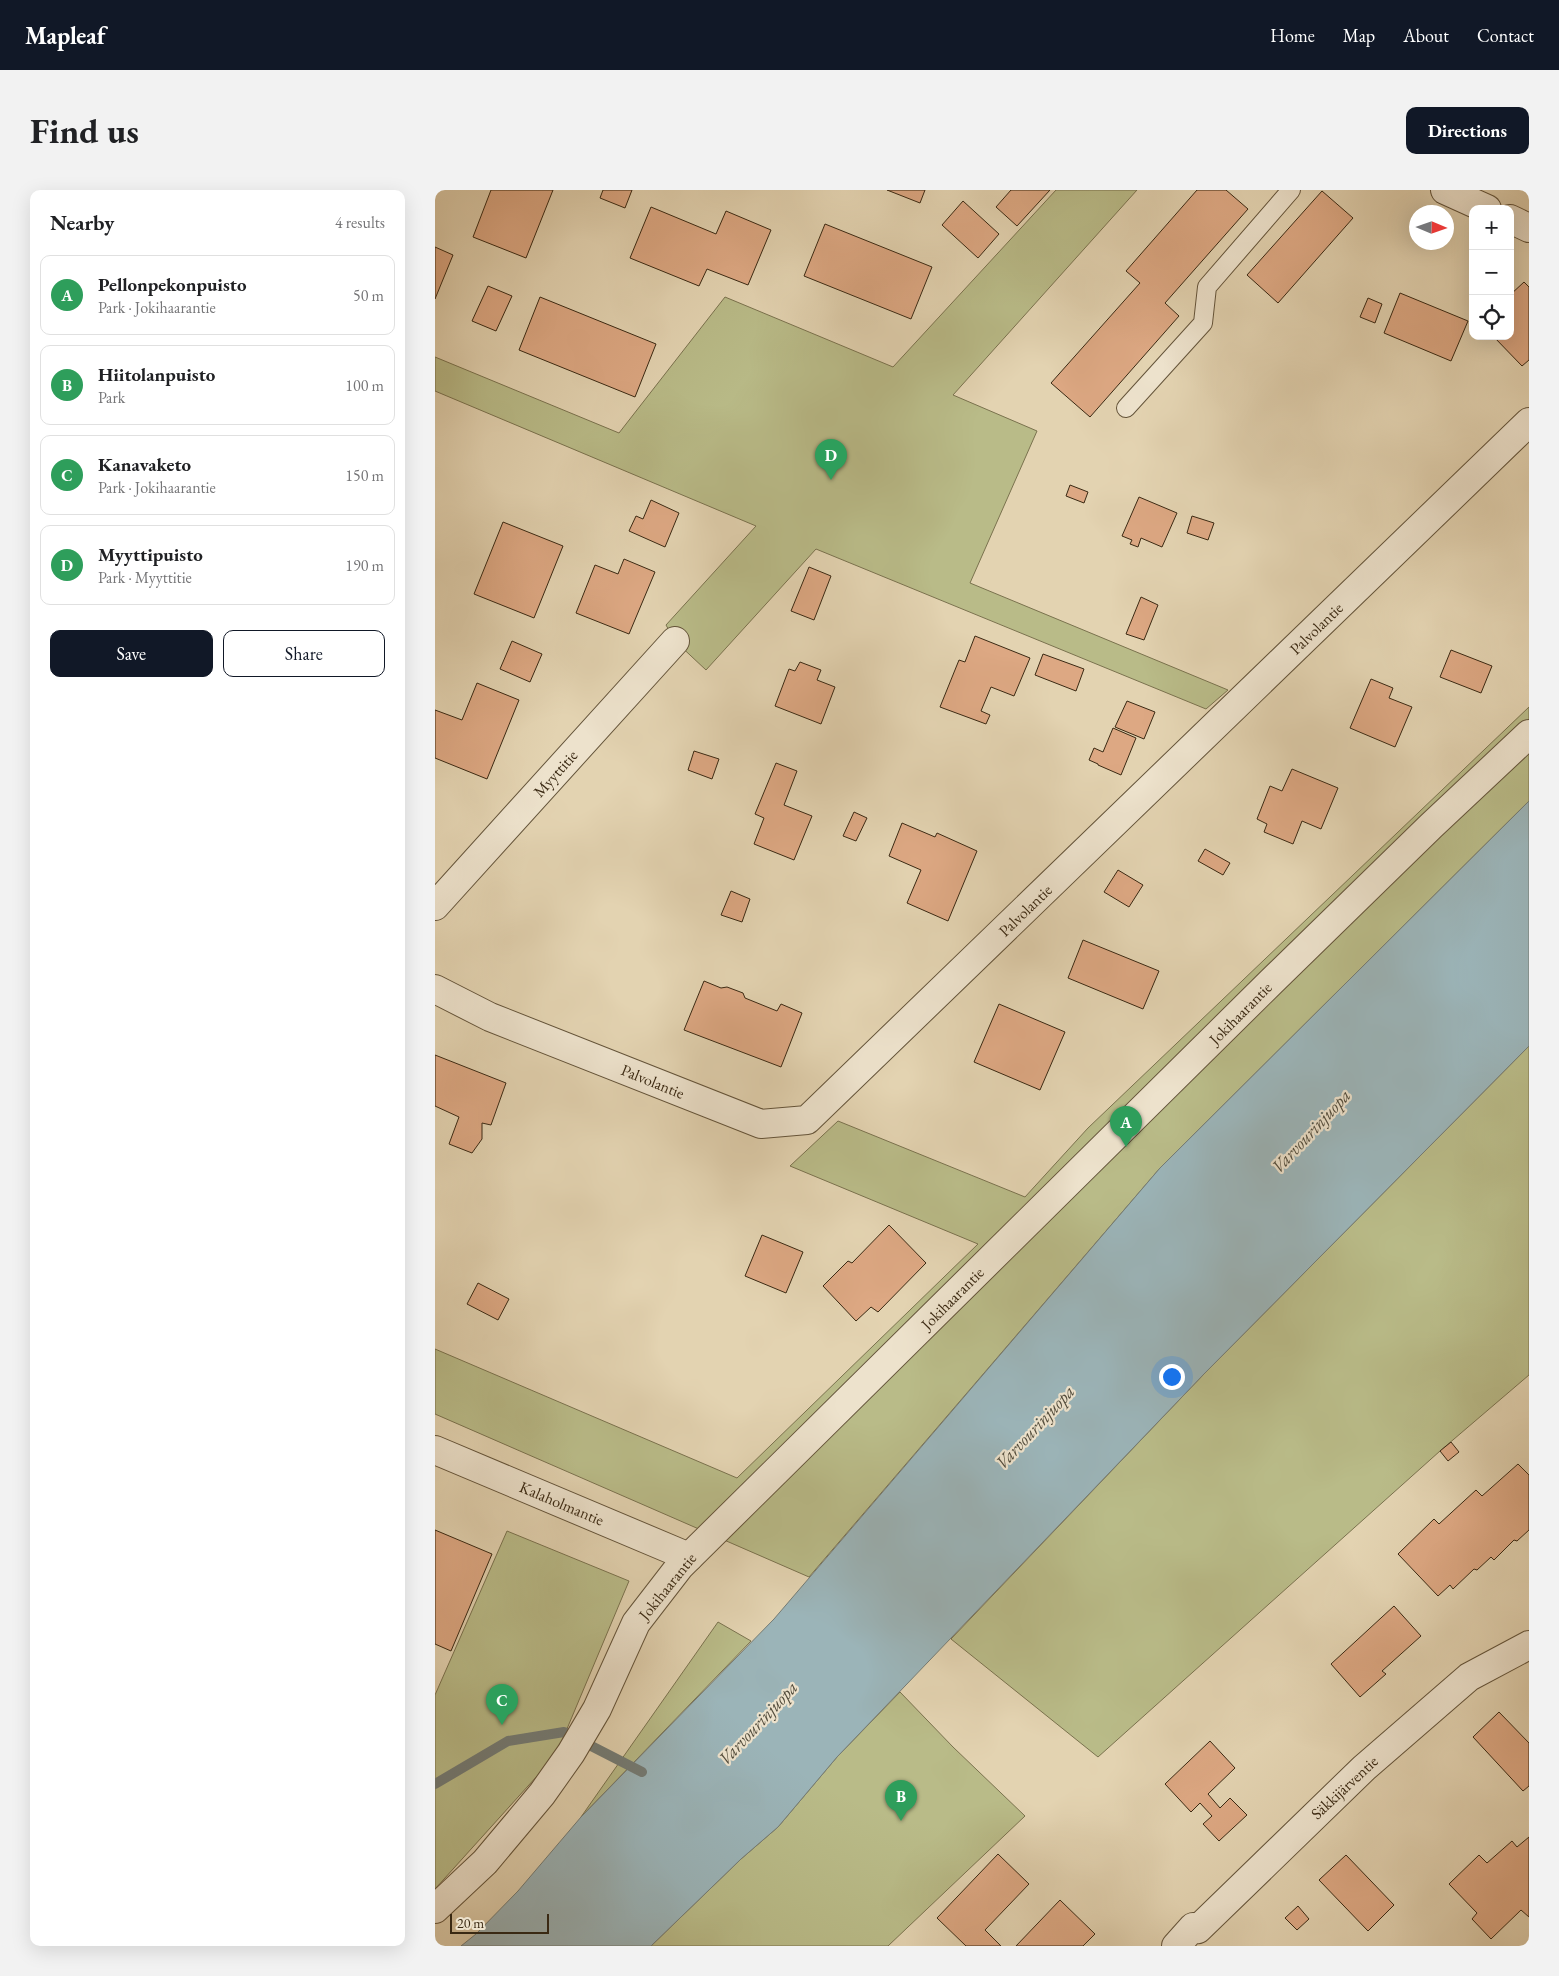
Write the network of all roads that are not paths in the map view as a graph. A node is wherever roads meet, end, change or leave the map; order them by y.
1 (1291, 190) edge
2 (1445, 190) edge
3 (1478, 205) edge
4 (1514, 221) edge
5 (1529, 228) edge
6 (1126, 408) dead end
7 (1529, 422) edge
8 (675, 640) dead end
9 (1529, 734) edge
10 (435, 906) edge
11 (435, 989) edge
12 (435, 1450) edge
13 (689, 1557) junction
14 (1529, 1645) edge
15 (435, 1909) edge
16 (1176, 1946) edge

1 - 6 lane
2 - 3 street
4 - 5 street
7 - 11 street, Palvolantie
8 - 10 street, Myyttitie
9 - 13 street, Jokihaarantie
12 - 13 street, Kalaholmantie
13 - 15 street, Jokihaarantie
14 - 16 street, Säkkijärventie

